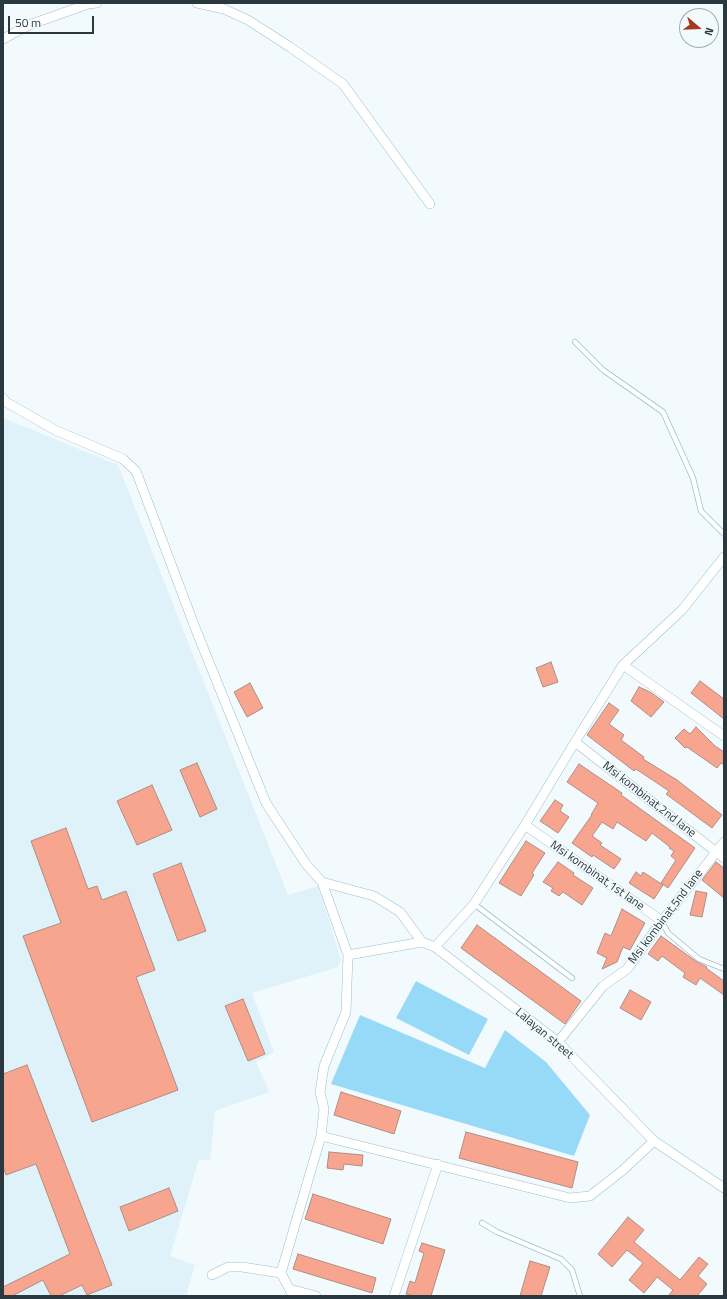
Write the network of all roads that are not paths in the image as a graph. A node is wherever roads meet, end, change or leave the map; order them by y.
1 (97, 3) edge
2 (197, 3) edge
3 (3, 39) edge
4 (430, 204) dead end
5 (575, 342) dead end
6 (3, 398) edge
7 (724, 534) edge
8 (724, 557) edge
9 (623, 665) junction
10 (724, 736) edge
11 (574, 742) junction
12 (525, 825) junction
13 (724, 842) edge
14 (720, 855) edge
15 (322, 882) junction
16 (474, 904) junction
17 (662, 921) junction
18 (422, 942) junction
19 (435, 947) junction
20 (345, 958) junction
21 (724, 969) edge
22 (572, 978) dead end
23 (558, 1042) junction
24 (321, 1136) junction
25 (654, 1141) junction
26 (438, 1164) junction
27 (724, 1188) edge
28 (482, 1222) dead end
29 (281, 1273) junction
30 (212, 1275) dead end
31 (292, 1292) edge
32 (316, 1296) edge
33 (394, 1296) edge
34 (580, 1296) edge

1 - 3 street
2 - 4 street
5 - 7 lane
6 - 15 street
8 - 9 street
9 - 10 street
9 - 11 street
11 - 12 street
11 - 14 street, Msi kombinat,2nd lane
12 - 16 street
12 - 17 street, Msi kombinat,1st lane
13 - 14 street, Msi kombinat,5nd lane
14 - 17 street, Msi kombinat,5nd lane
15 - 18 street
15 - 20 street
16 - 19 street
16 - 22 lane
17 - 21 lane, Msi kombinat,1st lane
17 - 23 street, Msi kombinat,5nd lane
18 - 19 street, Lalayan street
18 - 20 street
19 - 23 street, Lalayan street
20 - 24 street
23 - 25 street, Lalayan street
24 - 26 street
24 - 29 street
25 - 26 street
25 - 27 street, Lalayan street
26 - 33 street
28 - 34 lane
29 - 30 street
29 - 31 street
31 - 32 street

